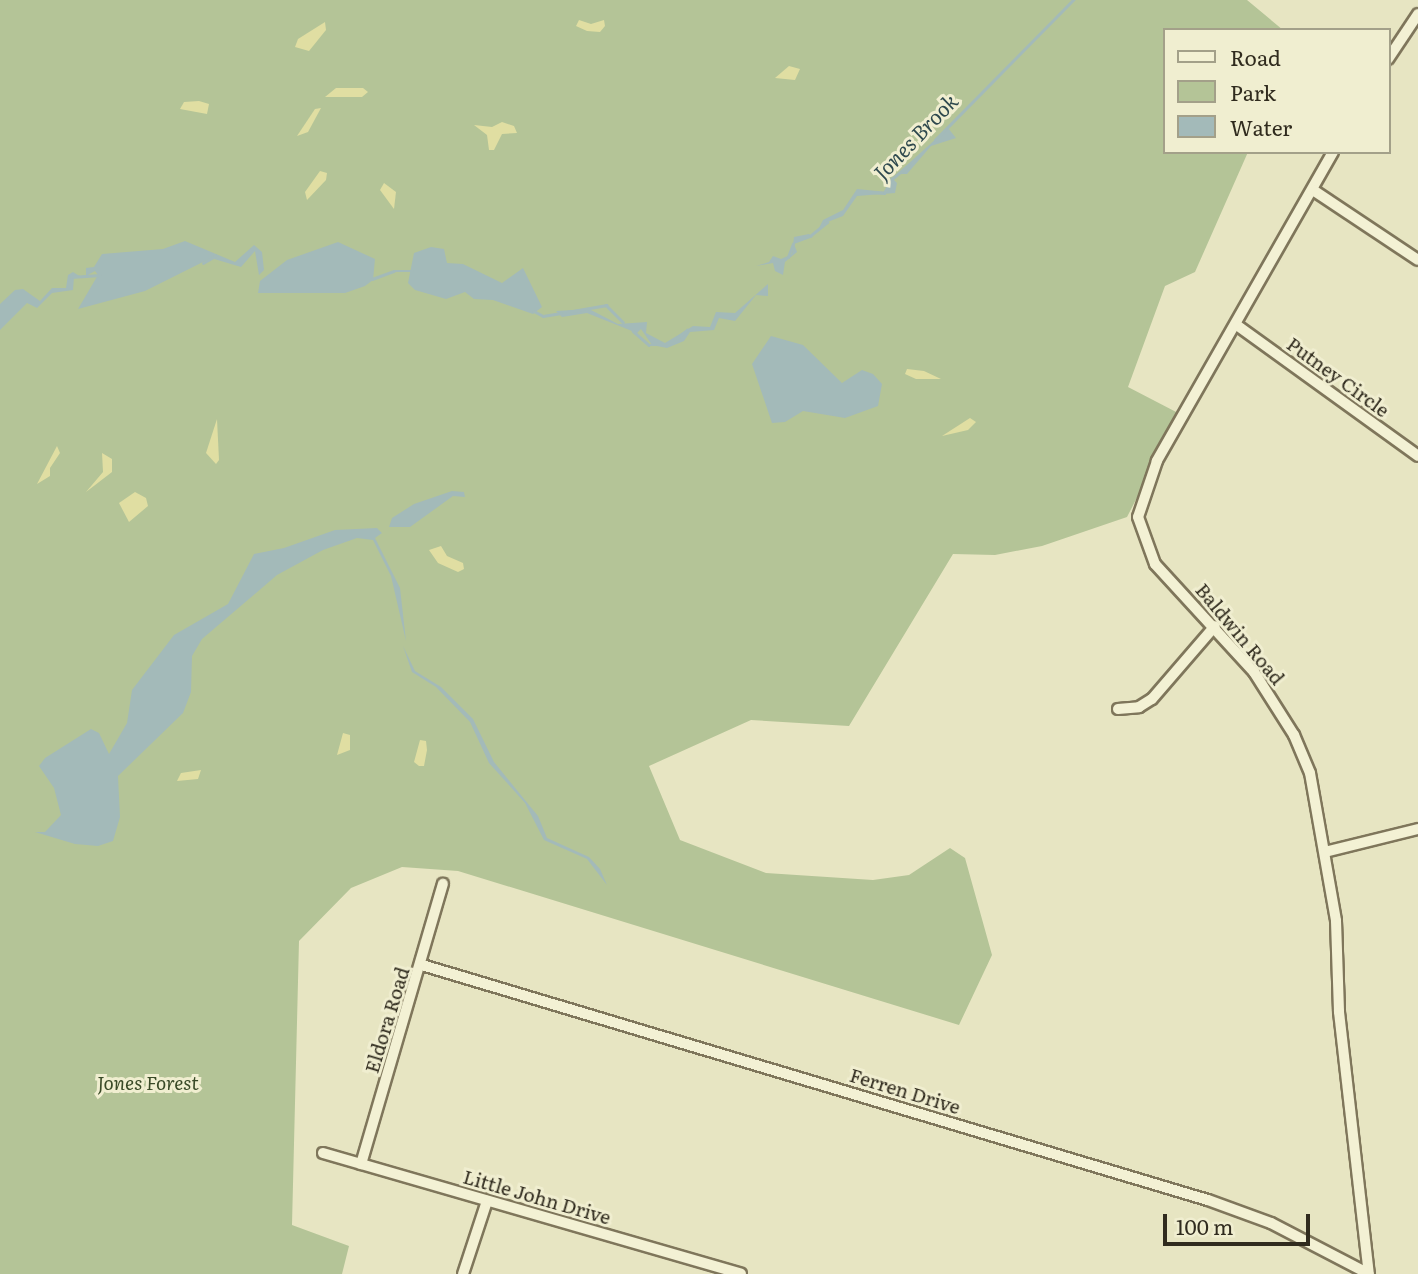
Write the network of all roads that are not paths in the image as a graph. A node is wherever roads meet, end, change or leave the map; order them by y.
1 (1418, 14) edge
2 (1390, 56) edge
3 (1332, 154) edge
4 (1312, 190) junction
5 (1418, 260) edge
6 (1238, 326) junction
7 (1418, 456) edge
8 (1215, 626) junction
9 (1118, 709) dead end
10 (1418, 829) edge
11 (1325, 852) junction
12 (443, 884) dead end
13 (422, 965) junction
14 (323, 1153) dead end
15 (361, 1164) junction
16 (487, 1201) junction
17 (463, 1274) edge
18 (741, 1274) edge
19 (1369, 1274) edge

1 - 2 street
3 - 4 street, Baldwin Road
4 - 5 street
4 - 6 street, Baldwin Road
6 - 7 street, Putney Circle
6 - 8 street, Baldwin Road
8 - 9 street
8 - 11 street, Baldwin Road
10 - 11 street
11 - 19 street, Baldwin Road
12 - 13 street, Eldora Road
13 - 15 street, Eldora Road
13 - 19 street, Ferren Drive
14 - 15 street, Little John Drive
15 - 16 street, Little John Drive
16 - 17 street
16 - 18 street, Little John Drive

